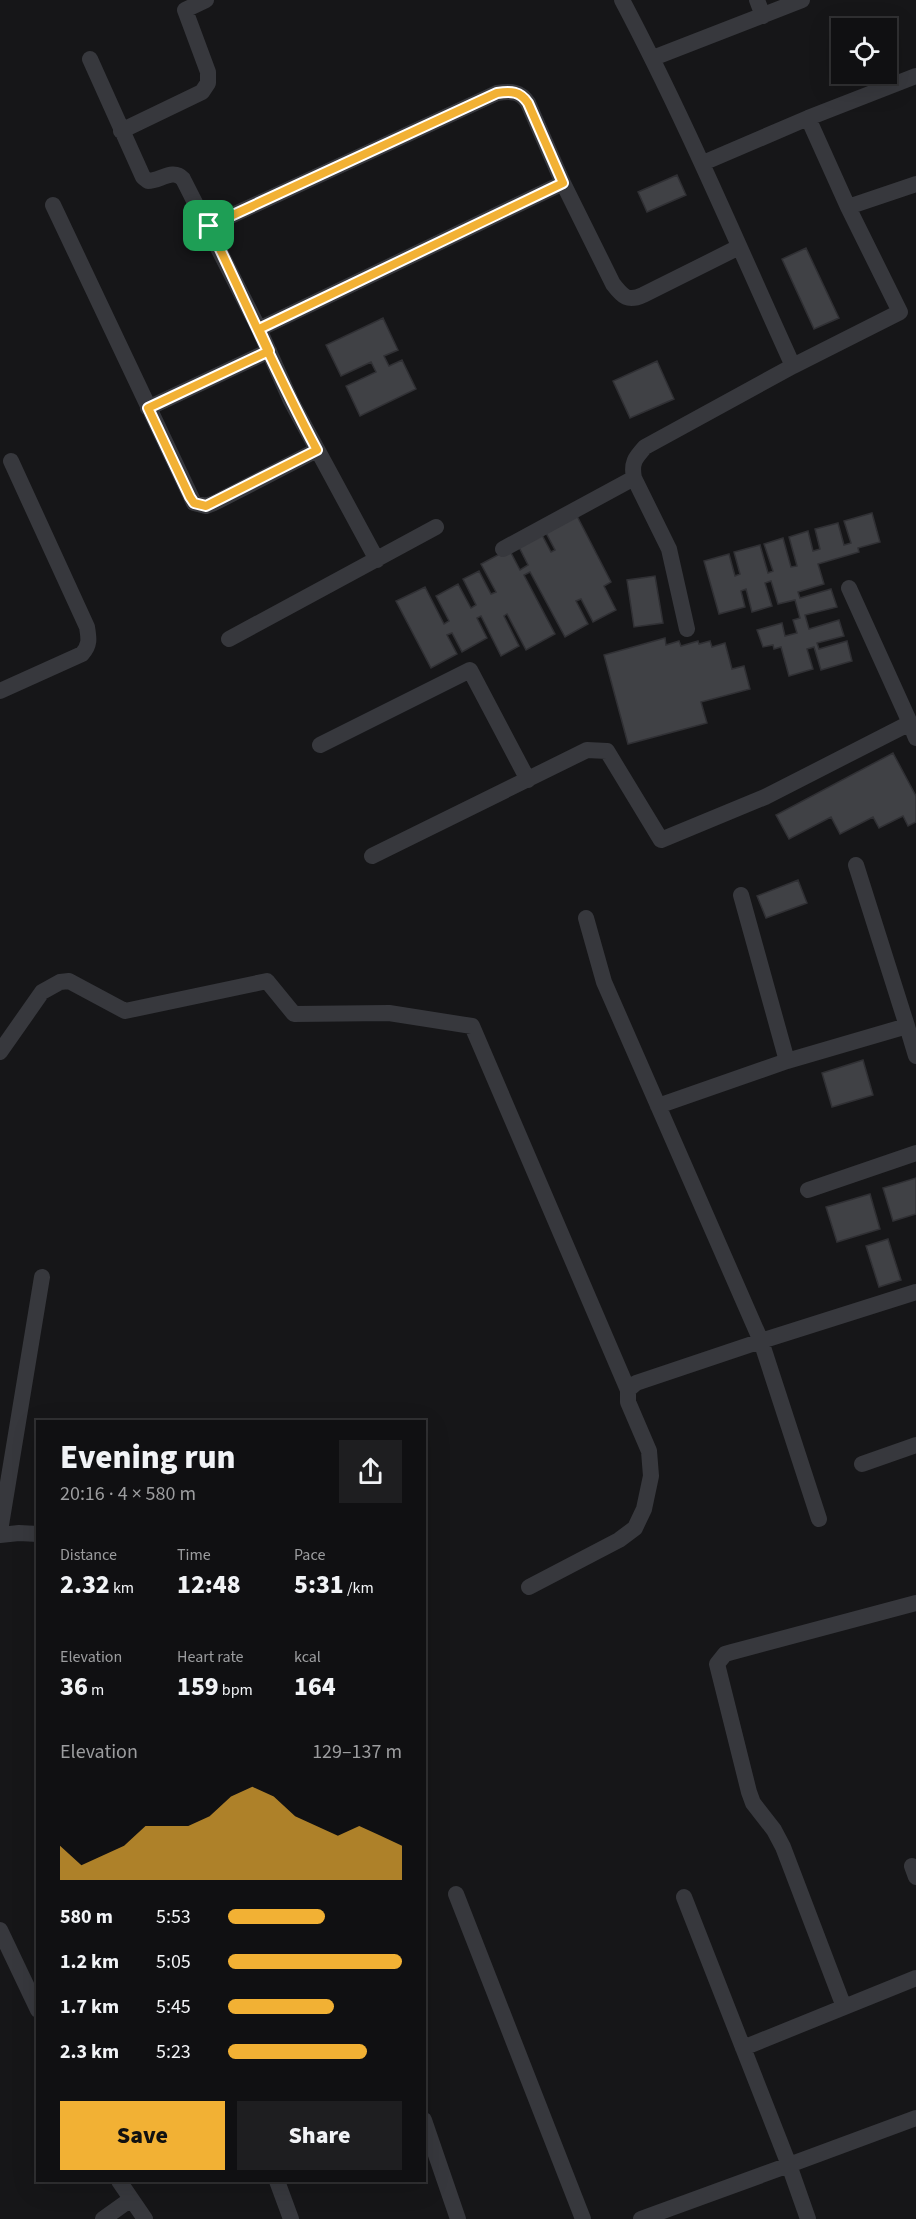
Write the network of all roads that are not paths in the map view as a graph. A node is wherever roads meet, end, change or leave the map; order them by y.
1 (206, 0) edge
2 (622, 0) edge
3 (757, 0) edge
4 (802, 0) edge
5 (183, 5) edge
6 (763, 16) junction
7 (90, 58) dead end
8 (653, 58) junction
9 (916, 76) edge
10 (808, 118) junction
11 (121, 131) junction
12 (703, 163) junction
13 (563, 183) junction
14 (916, 184) edge
15 (53, 205) dead end
16 (848, 207) junction
17 (209, 226) junction
18 (739, 247) junction
19 (908, 312) edge
20 (259, 329) junction
21 (269, 351) junction
22 (793, 366) junction
23 (148, 408) junction
24 (317, 450) junction
25 (11, 461) dead end
26 (634, 478) junction
27 (436, 527) dead end
28 (503, 549) dead end
29 (377, 560) junction
30 (849, 588) dead end
31 (687, 629) dead end
32 (229, 639) dead end
33 (0, 691) edge
34 (913, 730) edge
35 (320, 745) dead end
36 (528, 780) junction
37 (372, 856) dead end
38 (856, 865) dead end
39 (741, 895) dead end
40 (586, 918) dead end
41 (907, 1026) junction
42 (0, 1052) edge
43 (916, 1056) edge
44 (787, 1061) junction
45 (658, 1106) junction
46 (916, 1153) edge
47 (808, 1190) dead end
48 (42, 1278) dead end
49 (916, 1292) edge
50 (761, 1341) junction
51 (628, 1390) junction
52 (916, 1444) edge
53 (862, 1464) dead end
54 (819, 1519) dead end
55 (0, 1533) edge
56 (36, 1534) edge
57 (529, 1587) dead end
58 (916, 1603) edge
59 (456, 1894) dead end
60 (684, 1897) dead end
61 (0, 1930) edge
62 (916, 1978) edge
63 (36, 2006) edge
64 (844, 2007) junction
65 (743, 2048) junction
66 (916, 2118) edge
67 (426, 2126) edge
68 (789, 2165) junction
69 (120, 2182) edge
70 (277, 2182) edge
71 (131, 2199) junction
72 (103, 2219) edge
73 (145, 2219) edge
74 (291, 2219) edge
75 (458, 2219) edge
76 (583, 2219) edge
77 (641, 2219) edge
78 (807, 2219) edge

1 - 5 street
2 - 8 street
3 - 6 street
4 - 6 street
5 - 11 street
6 - 8 street
7 - 11 street
8 - 12 street
9 - 10 street
10 - 12 street
10 - 16 street
11 - 17 street
12 - 18 street
13 - 17 street
13 - 18 street
13 - 20 street
14 - 16 street
15 - 23 street
16 - 19 street
17 - 20 street
18 - 22 street
19 - 22 street
20 - 21 street
21 - 23 street
21 - 24 street
22 - 26 street
23 - 24 street
24 - 29 street
25 - 33 street
26 - 28 street
26 - 31 street
27 - 29 street
29 - 32 street
30 - 34 street
34 - 36 street
35 - 36 street
36 - 37 street
38 - 41 street
39 - 44 street
40 - 45 street
41 - 43 street
41 - 44 street
42 - 51 street
44 - 45 street
45 - 50 street
46 - 47 street
48 - 55 street
49 - 50 street
50 - 51 street
50 - 54 street
51 - 57 street
52 - 53 street
55 - 56 street
58 - 64 street
59 - 76 street
60 - 65 street
61 - 63 street
62 - 64 street
64 - 65 street
65 - 68 street
66 - 68 street
67 - 75 street
68 - 77 street
68 - 78 street
69 - 71 street
70 - 74 street
71 - 72 street
71 - 73 street

